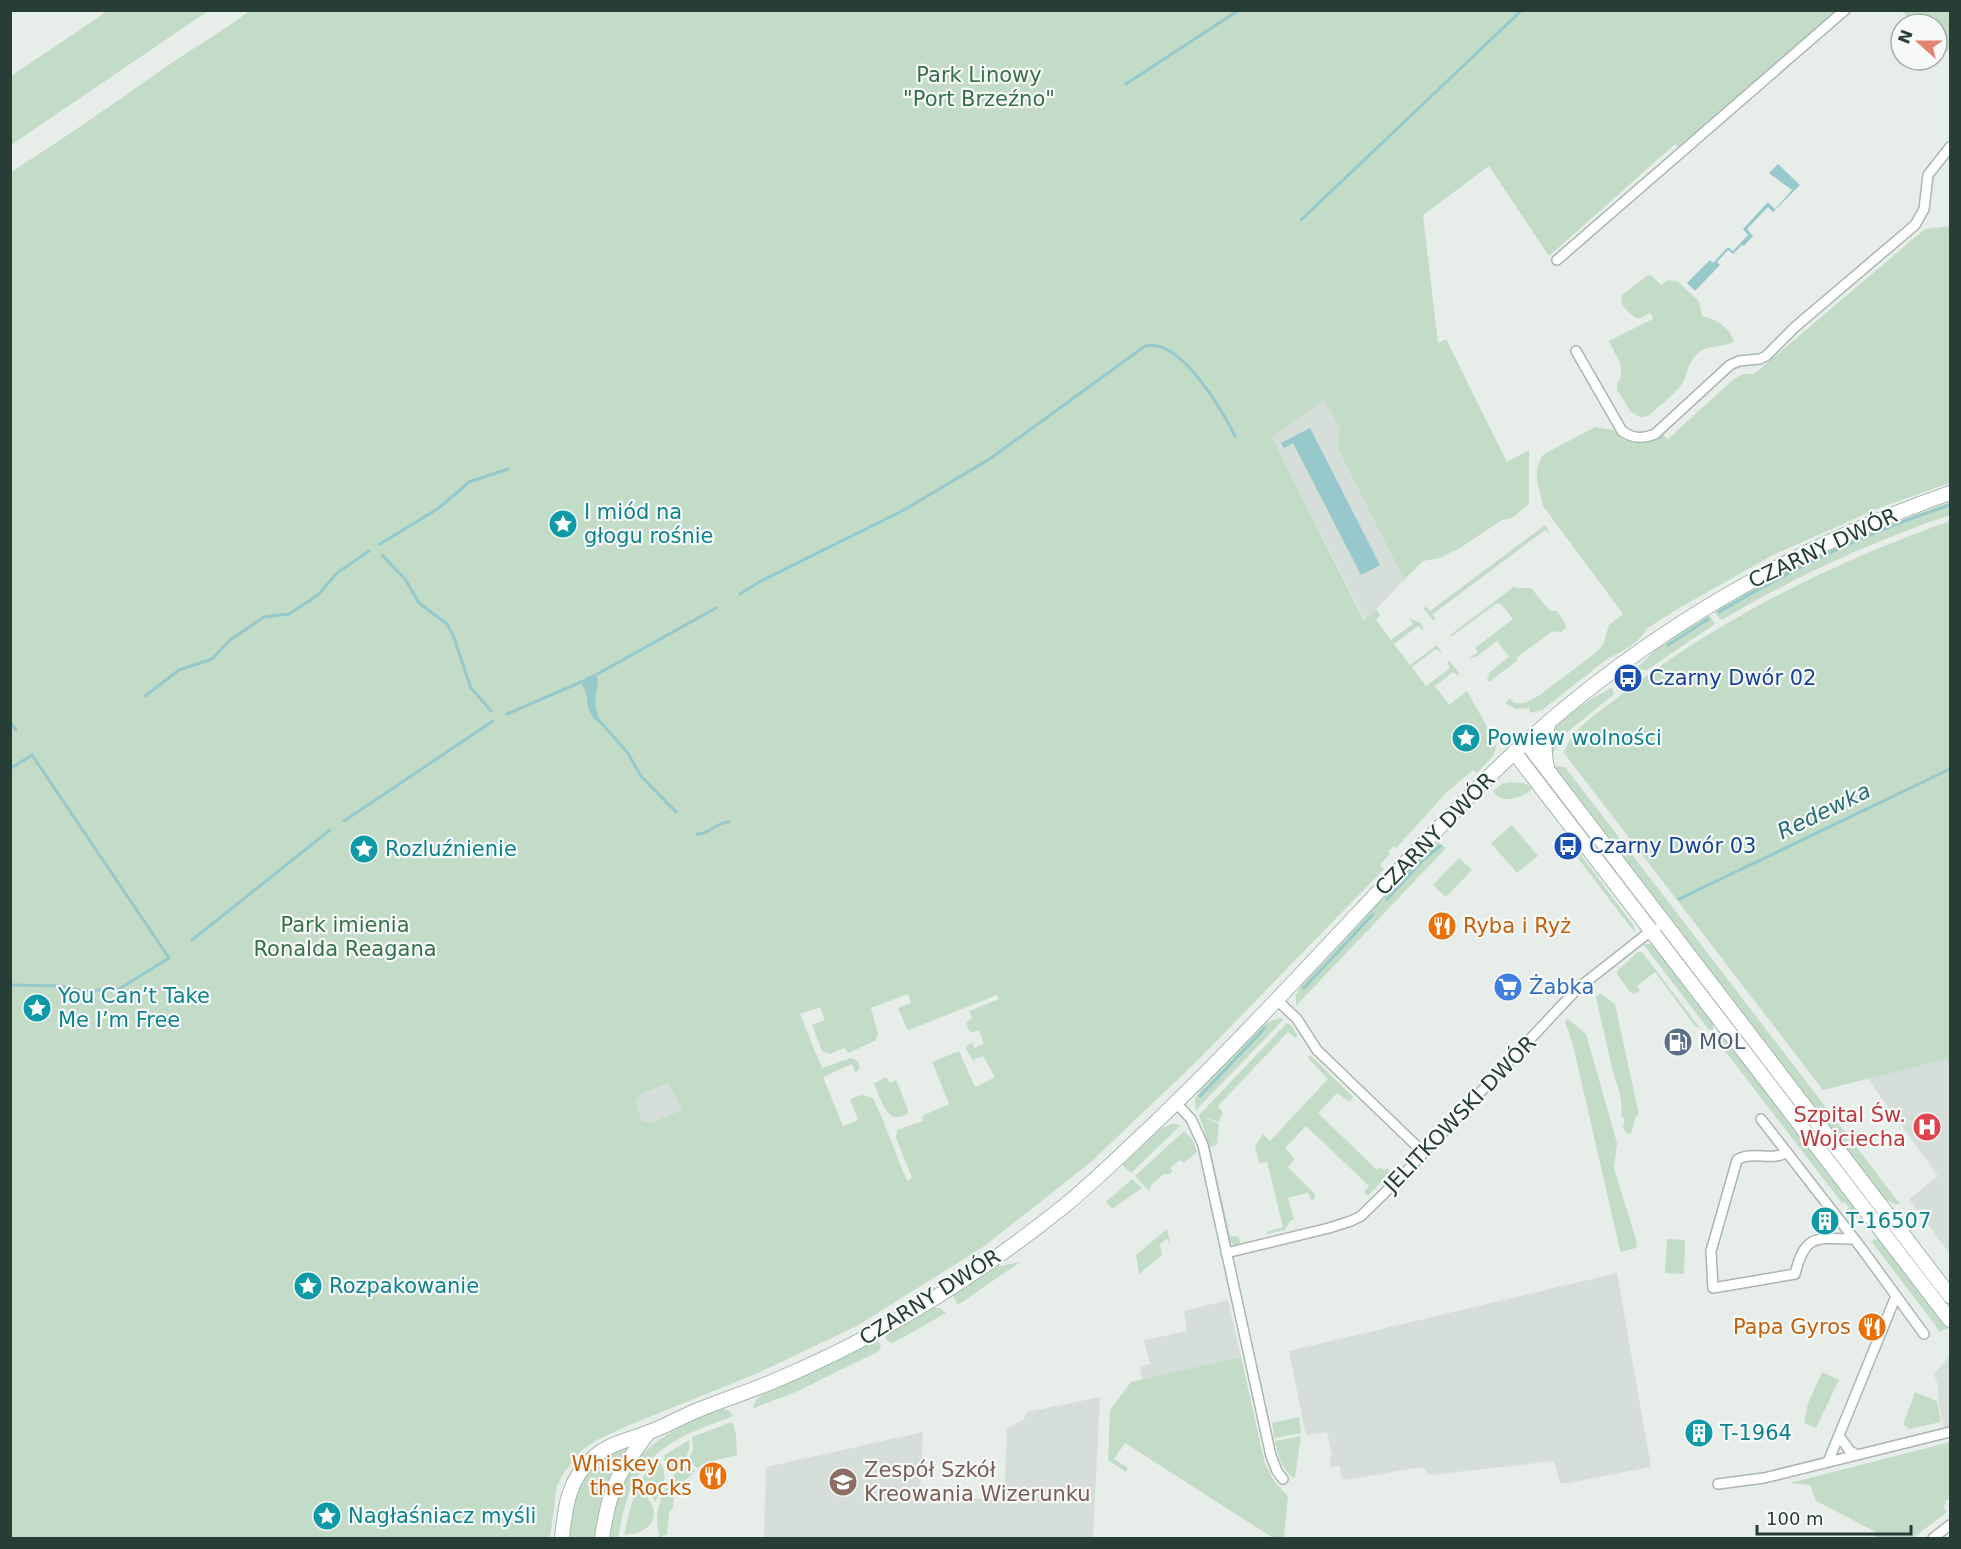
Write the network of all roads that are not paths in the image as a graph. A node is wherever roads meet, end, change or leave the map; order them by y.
1 (1845, 10) edge
2 (1950, 147) edge
3 (1557, 260) dead end
4 (1576, 351) dead end
5 (1950, 493) edge
6 (1549, 722) junction
7 (1526, 742) junction
8 (1514, 752) junction
9 (1547, 769) junction
10 (1668, 927) junction
11 (1652, 930) junction
12 (1277, 1000) junction
13 (1176, 1103) junction
14 (1761, 1119) dead end
15 (1787, 1152) junction
16 (1424, 1153) junction
17 (1884, 1221) junction
18 (1853, 1239) junction
19 (1226, 1253) junction
20 (1896, 1296) junction
21 (1950, 1296) edge
22 (1950, 1320) edge
23 (1924, 1334) dead end
24 (1950, 1432) edge
25 (648, 1433) junction
26 (1839, 1436) junction
27 (1858, 1455) junction
28 (1828, 1462) junction
29 (1283, 1479) dead end
30 (1718, 1484) dead end
31 (1950, 1525) edge
32 (562, 1539) edge
33 (602, 1539) edge
34 (1933, 1539) edge

1 - 3 street
2 - 4 street
5 - 6 main road, CZARNY DWÓR
6 - 7 main road, CZARNY DWÓR
6 - 9 main road
7 - 8 main road, CZARNY DWÓR
7 - 9 main road
8 - 11 main road
8 - 12 main road, CZARNY DWÓR
9 - 10 main road
10 - 11 street, JELITKOWSKI DWÓR
10 - 17 main road
11 - 16 street, JELITKOWSKI DWÓR
11 - 17 main road
12 - 13 main road, CZARNY DWÓR
12 - 16 street
13 - 19 street
13 - 25 main road, CZARNY DWÓR
14 - 15 street
15 - 18 street
15 - 18 street
16 - 19 street, JELITKOWSKI DWÓR
17 - 21 main road
17 - 22 main road
18 - 20 street
19 - 29 street
20 - 23 street
20 - 26 street
24 - 27 street
25 - 32 main road, CZARNY DWÓR
25 - 33 main road, CZARNY DWÓR
26 - 27 street
26 - 28 street
27 - 28 street
28 - 30 street
31 - 34 street

